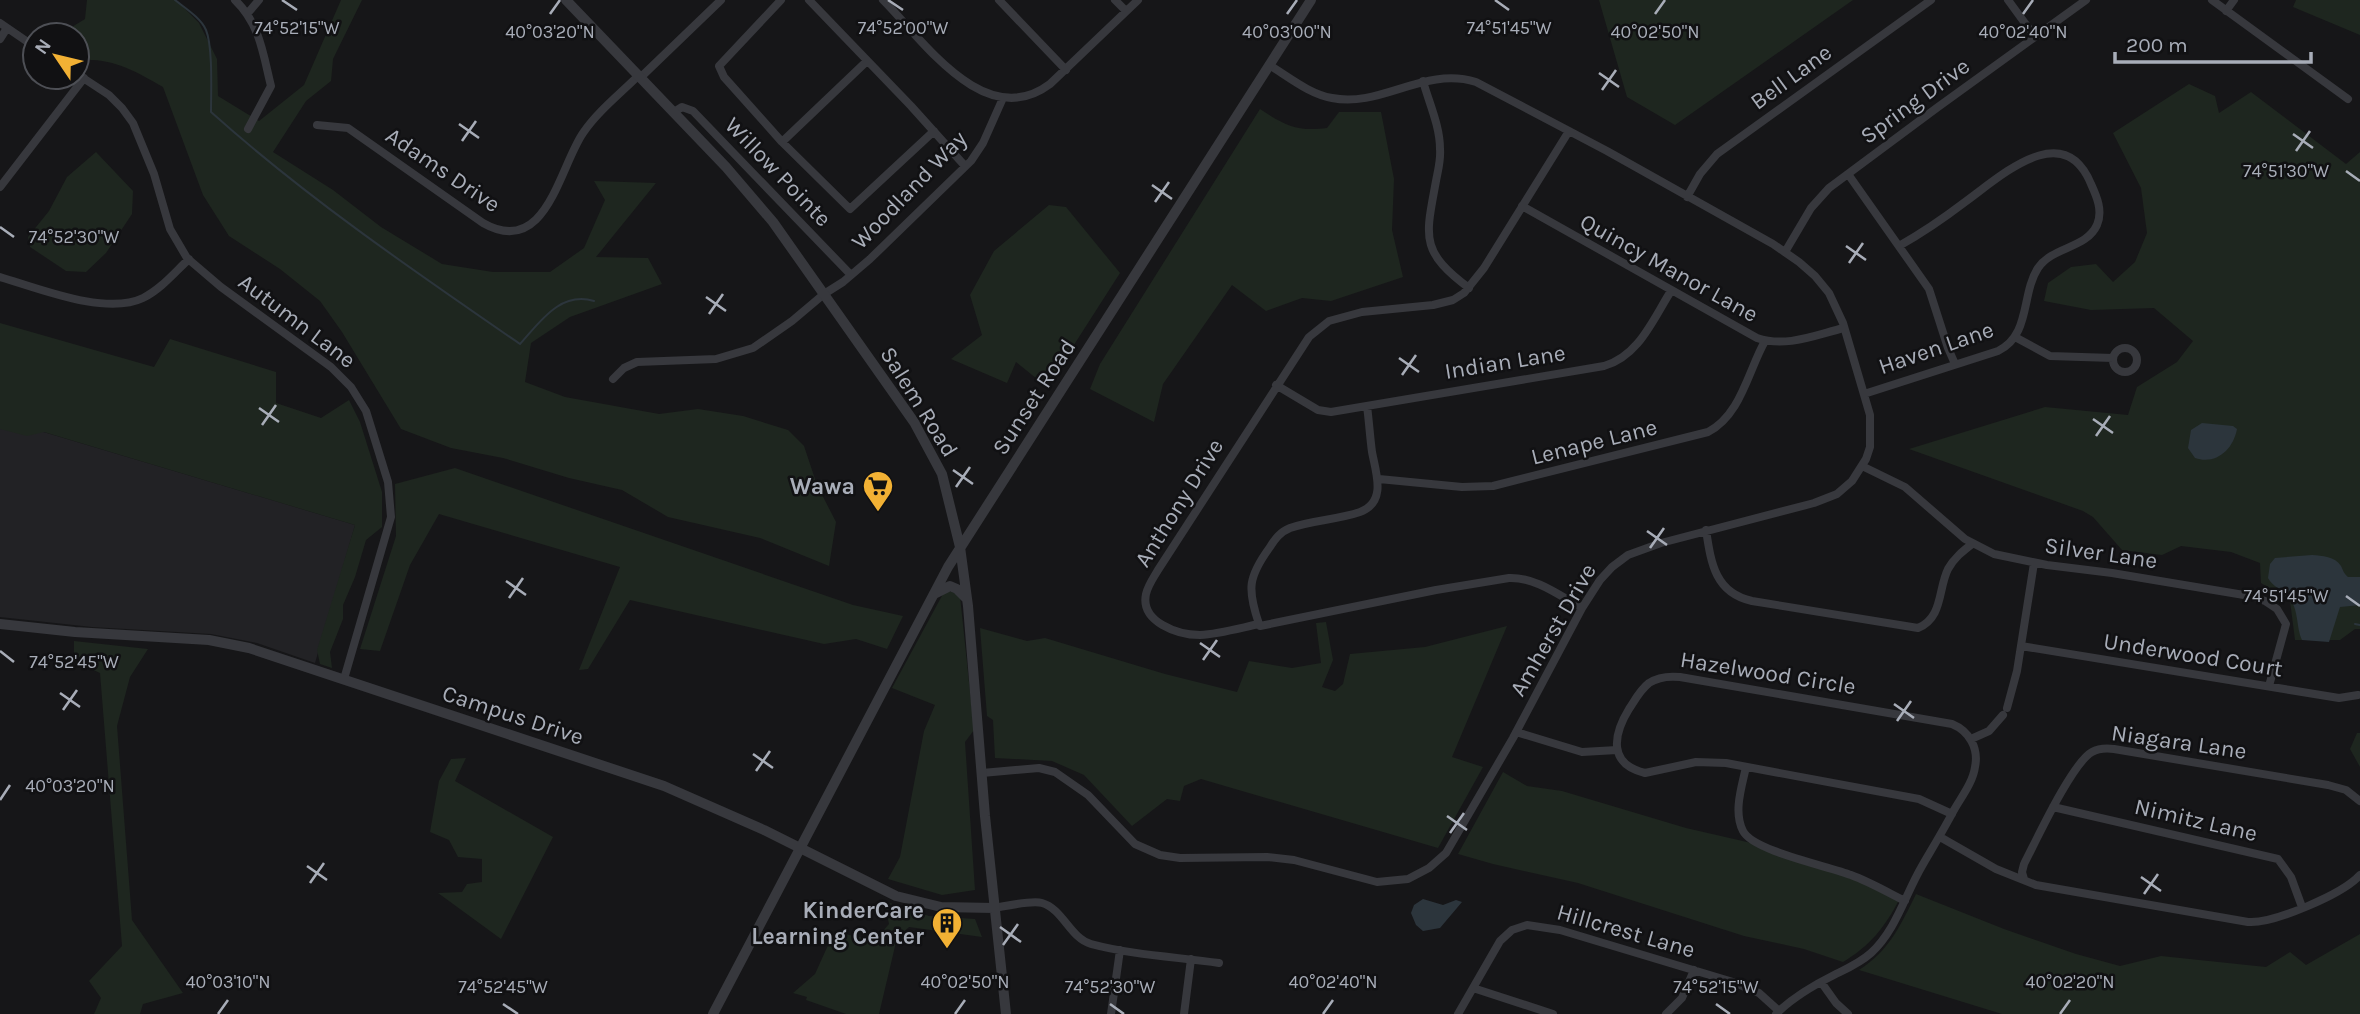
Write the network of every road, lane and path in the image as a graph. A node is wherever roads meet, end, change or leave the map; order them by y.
1 (234, 0) edge
2 (259, 0) edge
3 (566, 0) edge
4 (721, 0) edge
5 (781, 0) edge
6 (809, 0) edge
7 (883, 0) edge
8 (999, 0) edge
9 (1115, 0) edge
10 (1138, 0) edge
11 (1311, 0) edge
12 (1931, 0) edge
13 (2008, 0) edge
14 (2086, 0) edge
15 (2212, 0) edge
16 (2234, 0) edge
17 (1126, 11) junction
18 (2226, 11) junction
19 (247, 14) junction
20 (4, 25) edge
21 (21, 37) edge
22 (2035, 37) junction
23 (0, 39) edge
24 (867, 61) junction
25 (1269, 65) junction
26 (1066, 70) junction
27 (640, 76) junction
28 (1423, 81) junction
29 (91, 83) edge
30 (70, 91) edge
31 (1003, 98) junction
32 (2348, 99) dead end
33 (674, 112) junction
34 (317, 125) dead end
35 (248, 129) dead end
36 (934, 131) junction
37 (1569, 131) junction
38 (782, 142) junction
39 (965, 166) junction
40 (1848, 174) junction
41 (0, 187) edge
42 (1687, 197) junction
43 (1522, 206) junction
44 (1899, 246) junction
45 (1785, 252) junction
46 (188, 259) junction
47 (851, 275) junction
48 (0, 277) edge
49 (1469, 288) junction
50 (1671, 291) junction
51 (824, 294) junction
52 (1844, 328) junction
53 (2015, 337) junction
54 (1765, 341) junction
55 (2113, 358) dead end
56 (1955, 364) junction
57 (613, 379) dead end
58 (1276, 385) junction
59 (1864, 394) junction
60 (1367, 406) junction
61 (1862, 466) junction
62 (1378, 479) junction
63 (1706, 530) junction
64 (1972, 544) junction
65 (960, 547) junction
66 (2034, 563) junction
67 (931, 597) junction
68 (967, 599) junction
69 (1582, 608) junction
70 (0, 624) edge
71 (1259, 624) junction
72 (2021, 646) junction
73 (344, 679) junction
74 (2269, 686) junction
75 (2358, 695) edge
76 (1516, 732) junction
77 (1971, 739) junction
78 (1617, 750) junction
79 (1746, 767) junction
80 (982, 773) junction
81 (2360, 801) edge
82 (2053, 807) junction
83 (1952, 814) junction
84 (1940, 837) junction
85 (800, 848) junction
86 (2360, 875) edge
87 (2024, 878) junction
88 (1905, 901) junction
89 (2302, 906) junction
90 (994, 908) junction
91 (1120, 950) junction
92 (1191, 959) junction
93 (1219, 963) dead end
94 (1694, 970) junction
95 (1821, 982) junction
96 (1473, 989) junction
97 (1777, 1012) edge
98 (713, 1014) edge
99 (1006, 1014) edge
100 (1111, 1014) edge
101 (1184, 1014) edge
102 (1458, 1014) edge
103 (1553, 1014) edge
104 (1666, 1014) edge
105 (1848, 1014) edge

1 - 19 street
2 - 19 street
3 - 27 street, Salem Road
4 - 27 street, Adams Drive
5 - 38 street
6 - 24 street
7 - 31 street
8 - 26 street
9 - 17 street
10 - 17 street
11 - 25 street, Sunset Road
12 - 42 street, Bell Lane
13 - 22 street
14 - 22 street, Spring Drive
15 - 18 street
16 - 18 street
17 - 26 street
18 - 32 street
19 - 35 street
20 - 21 street
20 - 23 street
22 - 40 street, Spring Drive
24 - 36 street
24 - 38 street
25 - 28 street, Amherst Drive
25 - 65 street, Sunset Road
26 - 31 street
27 - 33 street, Salem Road
27 - 34 street, Adams Drive
28 - 37 street, Amherst Drive
28 - 49 street
29 - 46 street, Autumn Lane
30 - 41 street
31 - 39 street, Woodland Way
33 - 47 street, Willow Pointe
33 - 51 street, Salem Road
36 - 38 street
36 - 39 street
37 - 42 street, Amherst Drive
37 - 43 street, Anthony Drive
39 - 47 street, Woodland Way
40 - 44 street
40 - 45 street, Spring Drive
42 - 45 street, Amherst Drive
43 - 49 street, Anthony Drive
43 - 50 street, Quincy Manor Lane
44 - 53 street, Haven Lane
44 - 56 street
45 - 52 street, Amherst Drive
46 - 48 street
46 - 73 street, Autumn Lane
47 - 51 street, Woodland Way
49 - 58 street, Anthony Drive
50 - 54 street, Quincy Manor Lane
50 - 60 street, Indian Lane
51 - 57 street, Woodland Way
51 - 65 street, Salem Road
52 - 54 street, Quincy Manor Lane
52 - 59 street, Amherst Drive
53 - 55 street
53 - 56 street, Haven Lane
54 - 62 street, Lenape Lane
56 - 59 street, Haven Lane
58 - 60 street, Indian Lane
58 - 71 street, Anthony Drive
59 - 61 street, Amherst Drive
60 - 62 street
61 - 63 street, Amherst Drive
61 - 64 street, Silver Lane
62 - 71 street
63 - 64 street
63 - 69 street, Amherst Drive
64 - 66 street, Silver Lane
65 - 67 street, Sunset Road
65 - 68 street, Salem Road
66 - 72 street
66 - 74 street, Silver Lane
67 - 68 street
67 - 85 street, Sunset Road
68 - 80 street, Salem Road
69 - 71 street, Anthony Drive
69 - 76 street, Amherst Drive
70 - 73 street, Campus Drive
72 - 74 street, Underwood Court
72 - 77 street
73 - 85 street, Campus Drive
74 - 75 street, Underwood Court
76 - 78 street
76 - 80 street, Amherst Drive
77 - 78 street, Hazelwood Circle
77 - 83 street
78 - 79 street
79 - 83 street
79 - 88 street
80 - 90 street, Salem Road
81 - 82 street, Niagara Lane
82 - 87 street, Niagara Lane
82 - 89 street, Nimitz Lane
83 - 84 street
84 - 87 street
84 - 88 street
85 - 90 street, Campus Drive
85 - 98 street, Sunset Road
86 - 89 street
87 - 89 street
88 - 95 street
90 - 91 street
90 - 99 street, Salem Road
91 - 92 street
91 - 100 street
92 - 93 street
92 - 101 street
94 - 96 street, Hillcrest Lane
94 - 97 street, Hillcrest Lane
94 - 104 street
95 - 97 street
95 - 105 street
96 - 102 street, Hillcrest Lane
96 - 103 street

